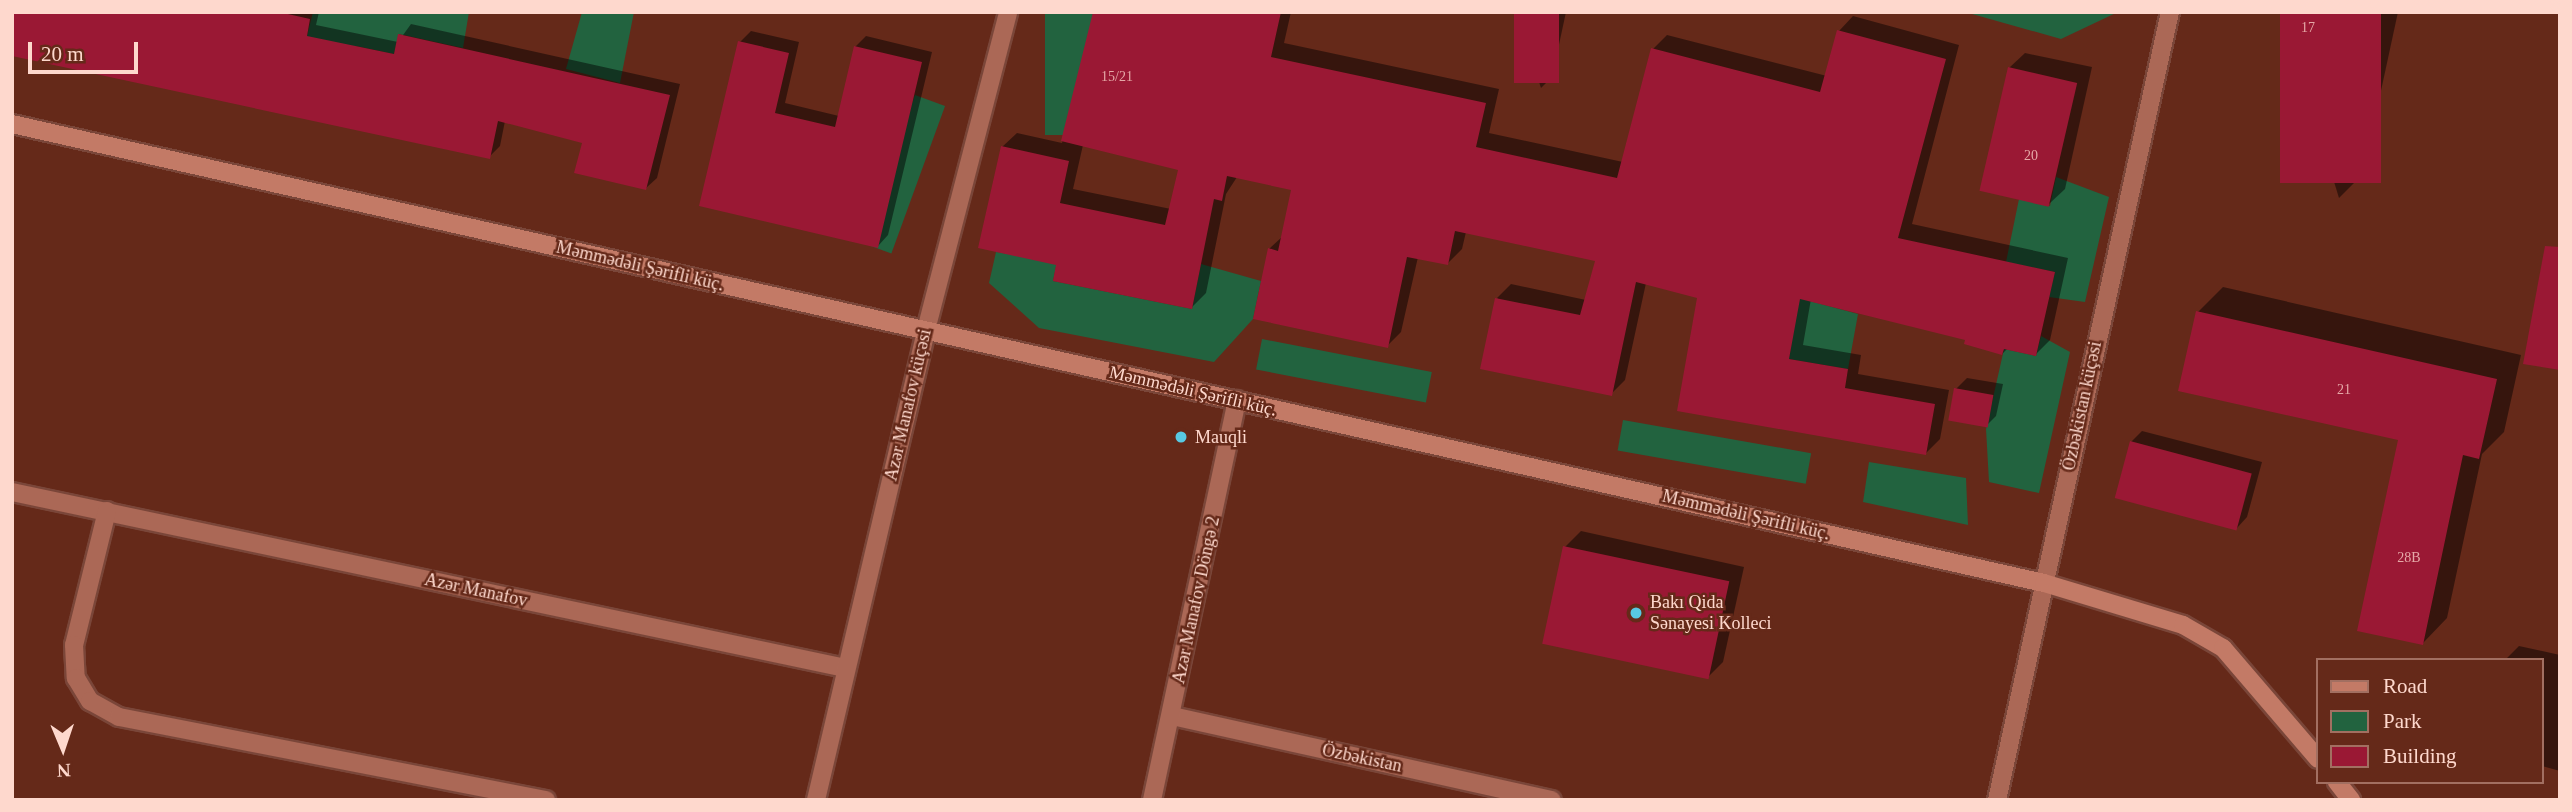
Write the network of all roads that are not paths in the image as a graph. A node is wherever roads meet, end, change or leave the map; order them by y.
1 (1008, 12) edge
2 (2170, 12) edge
3 (12, 124) edge
4 (926, 330) junction
5 (1237, 400) junction
6 (12, 492) edge
7 (107, 511) junction
8 (2044, 583) junction
9 (845, 668) junction
10 (1172, 716) junction
11 (2316, 757) edge
12 (2339, 784) edge
13 (546, 800) edge
14 (816, 800) edge
15 (1152, 800) edge
16 (1552, 800) edge
17 (1997, 800) edge
18 (2351, 800) edge

1 - 4 street, Azər Manafov küçəsi
2 - 8 street, Özbəkistan küçəsi
3 - 4 street, Məmmədəli Şərifli küç.
4 - 5 street, Məmmədəli Şərifli küç.
4 - 9 street, Azər Manafov küçəsi
5 - 8 street, Məmmədəli Şərifli küç.
5 - 10 street, Azər Manafov Döngə 2
6 - 7 street, Azər Manafov
7 - 9 street, Azər Manafov
7 - 13 street
8 - 11 street, Məmmədəli Şərifli küç.
8 - 17 street, Özbəkistan küçəsi
9 - 14 street, Azər Manafov küçəsi
10 - 15 street, Azər Manafov Döngə 2
10 - 16 street, Özbəkistan
12 - 18 street

